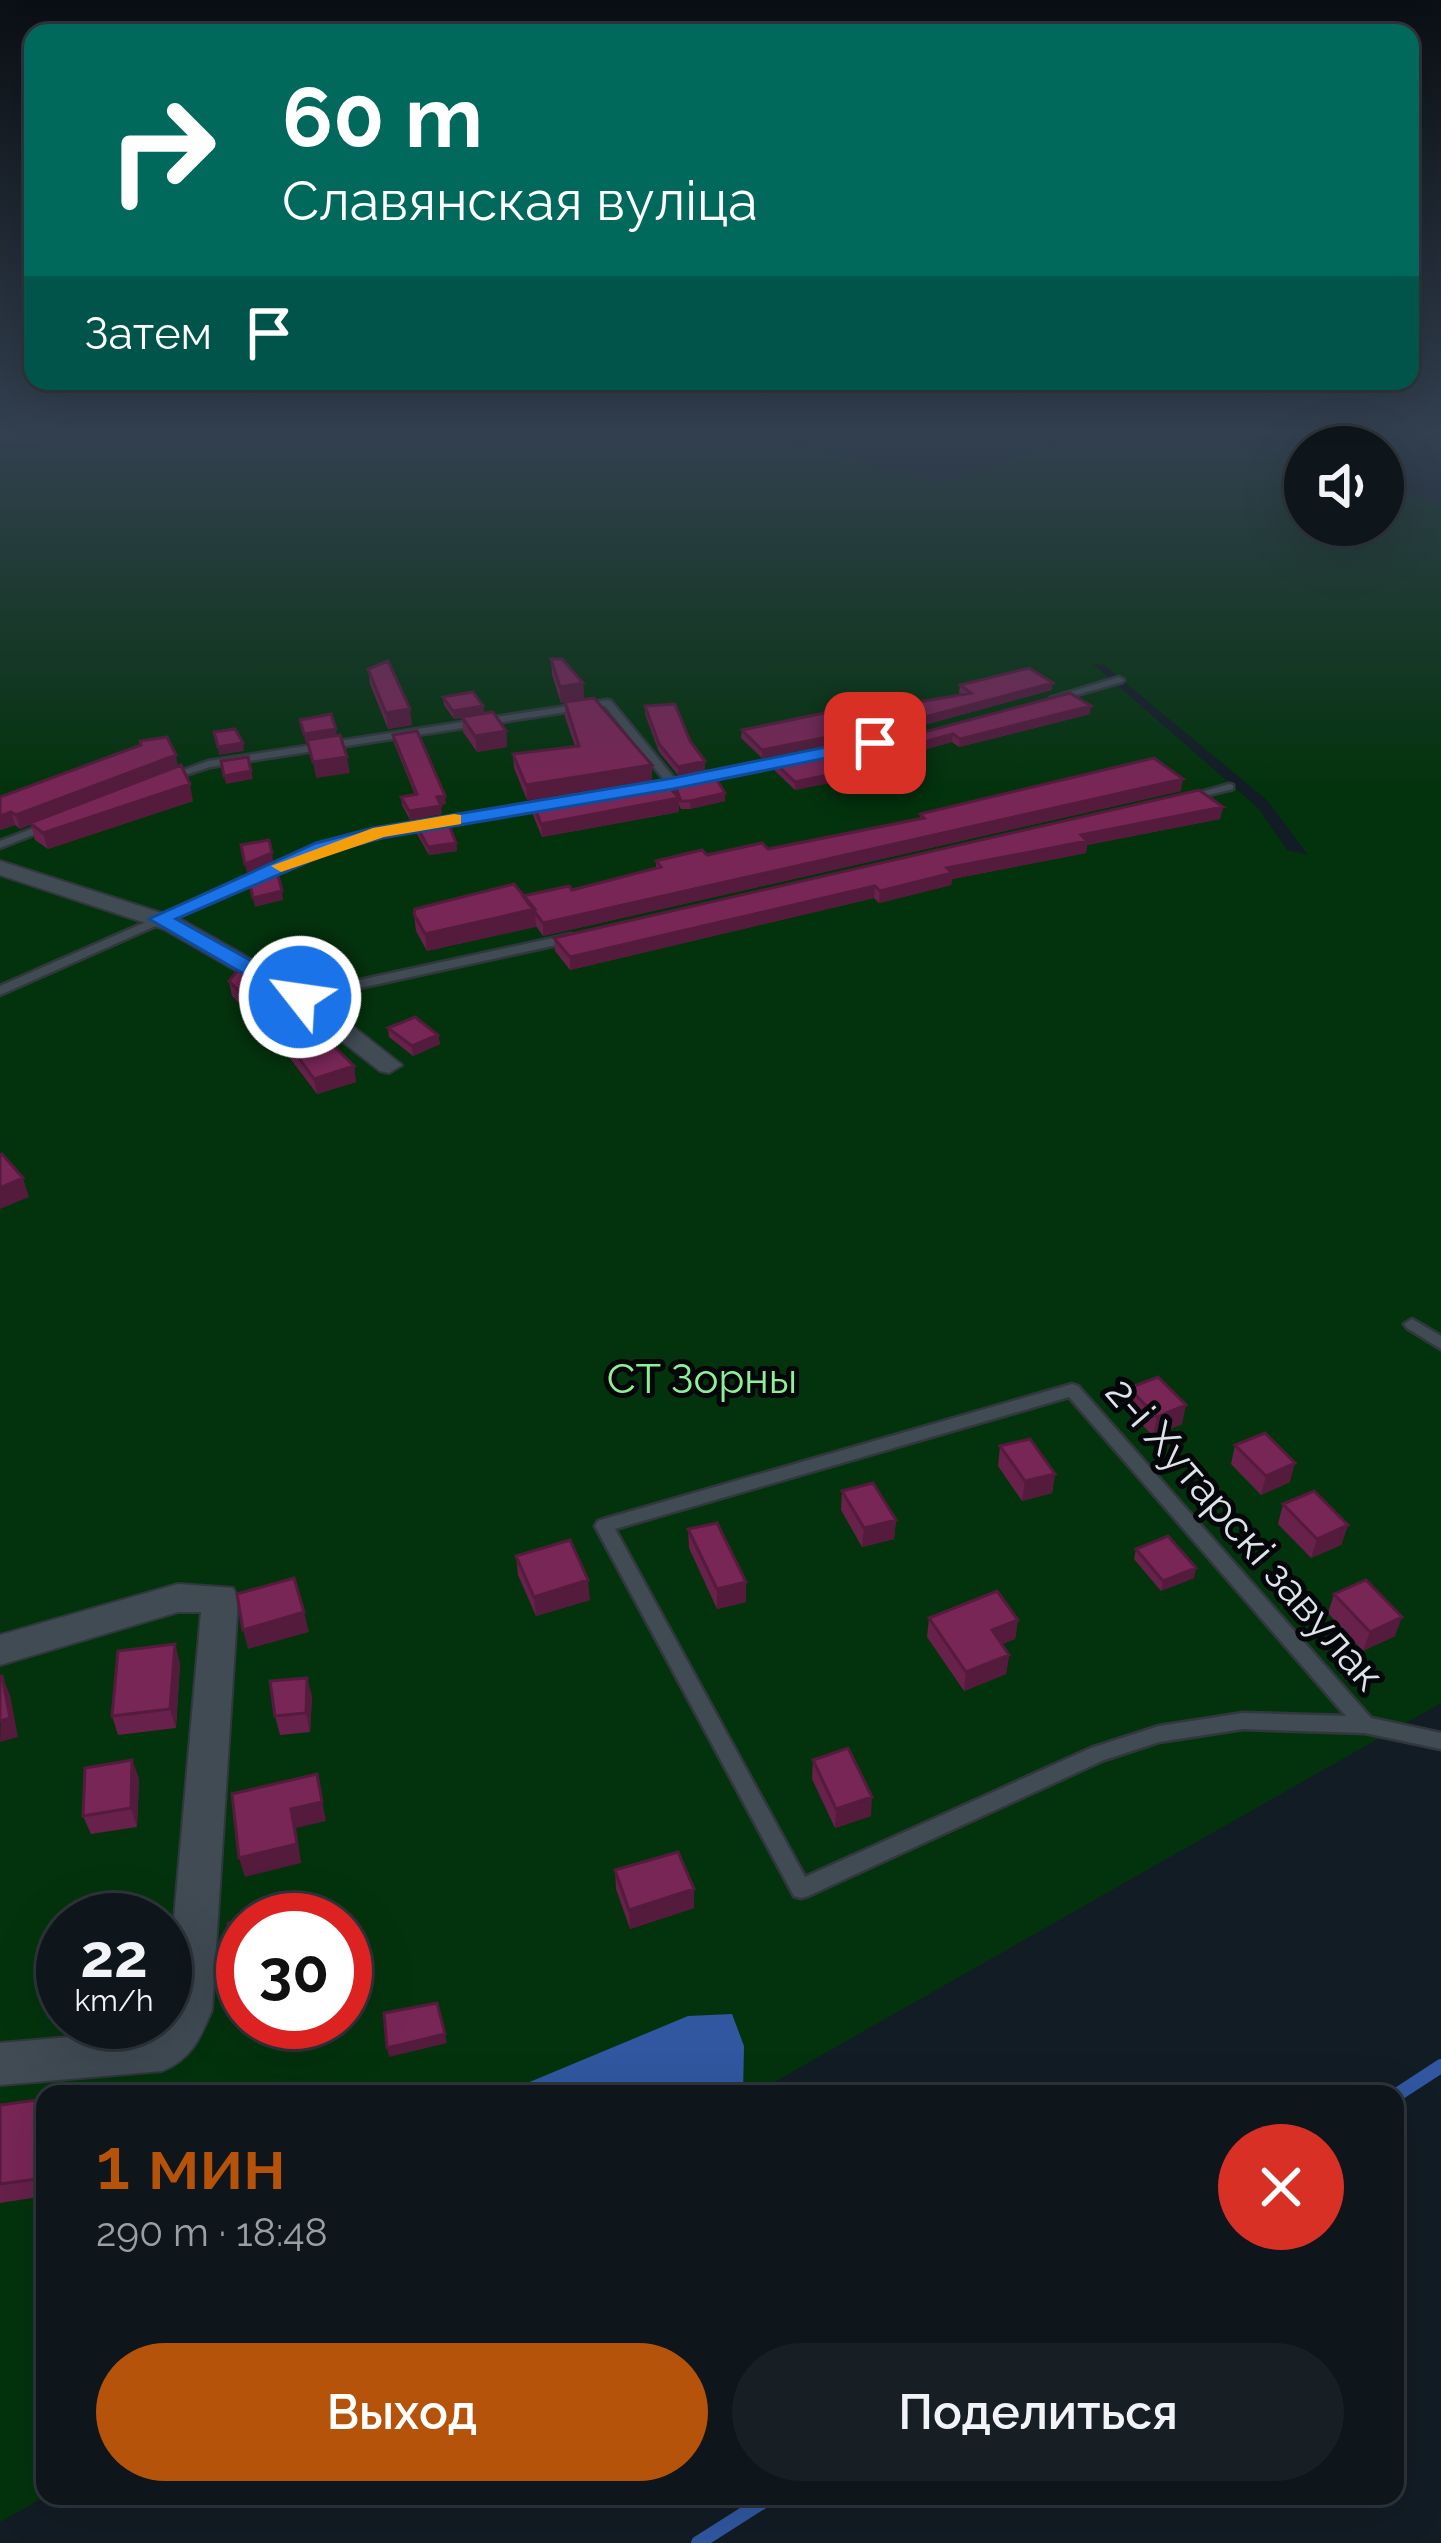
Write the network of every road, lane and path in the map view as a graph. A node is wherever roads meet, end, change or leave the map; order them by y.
1 (1113, 682) dead end
2 (1043, 700) edge
3 (805, 757) edge
4 (162, 779) edge
5 (673, 784) junction
6 (1229, 787) dead end
7 (628, 791) edge
8 (560, 802) edge
9 (1161, 803) edge
10 (61, 820) edge
11 (0, 845) edge
12 (0, 868) edge
13 (159, 919) junction
14 (597, 933) edge
15 (0, 991) edge
16 (300, 997) junction
17 (389, 1065) dead end
18 (1412, 1324) dead end
19 (1441, 1344) edge
20 (0, 1650) edge
21 (1364, 1725) junction
22 (1441, 1741) edge
23 (0, 2064) edge

1 - 2 lane
3 - 5 lane
4 - 5 lane
5 - 7 lane
6 - 9 lane
8 - 13 lane
10 - 11 lane
12 - 13 street
13 - 15 lane
13 - 16 street
14 - 16 lane
16 - 17 street
18 - 19 lane
20 - 23 street
21 - 21 lane, 2-і Хутарскі завулак
21 - 22 lane

